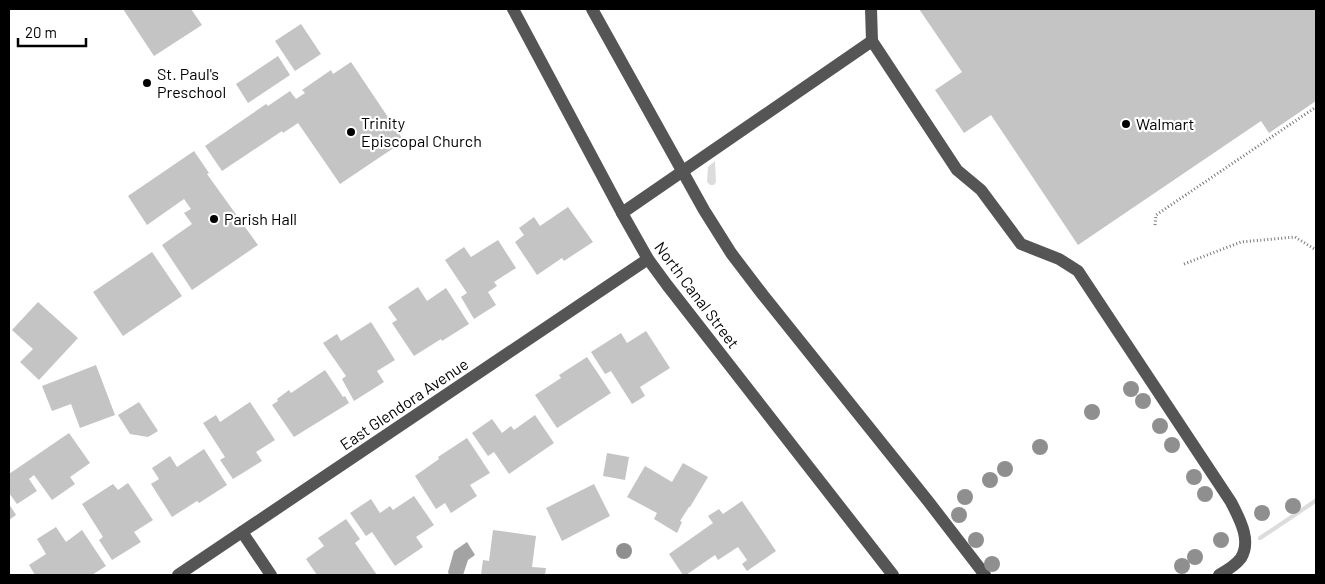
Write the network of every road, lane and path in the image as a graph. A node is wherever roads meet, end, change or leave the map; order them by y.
1 (512, 9) edge
2 (592, 9) edge
3 (871, 9) edge
4 (872, 41) junction
5 (1316, 107) edge
6 (682, 171) junction
7 (622, 213) junction
8 (1155, 225) dead end
9 (1316, 250) edge
10 (648, 259) junction
11 (1184, 264) dead end
12 (242, 532) junction
13 (178, 575) edge
14 (271, 575) edge
15 (893, 575) edge
16 (985, 575) edge
17 (1219, 575) edge

1 - 7 street, North Canal Street
2 - 6 street
3 - 4 street
4 - 6 street
4 - 17 street
5 - 8 path
6 - 7 street
6 - 16 street
7 - 10 street, North Canal Street
9 - 11 path
10 - 12 street, East Glendora Avenue
10 - 15 street, North Canal Street
12 - 13 street, East Glendora Avenue
12 - 14 street

